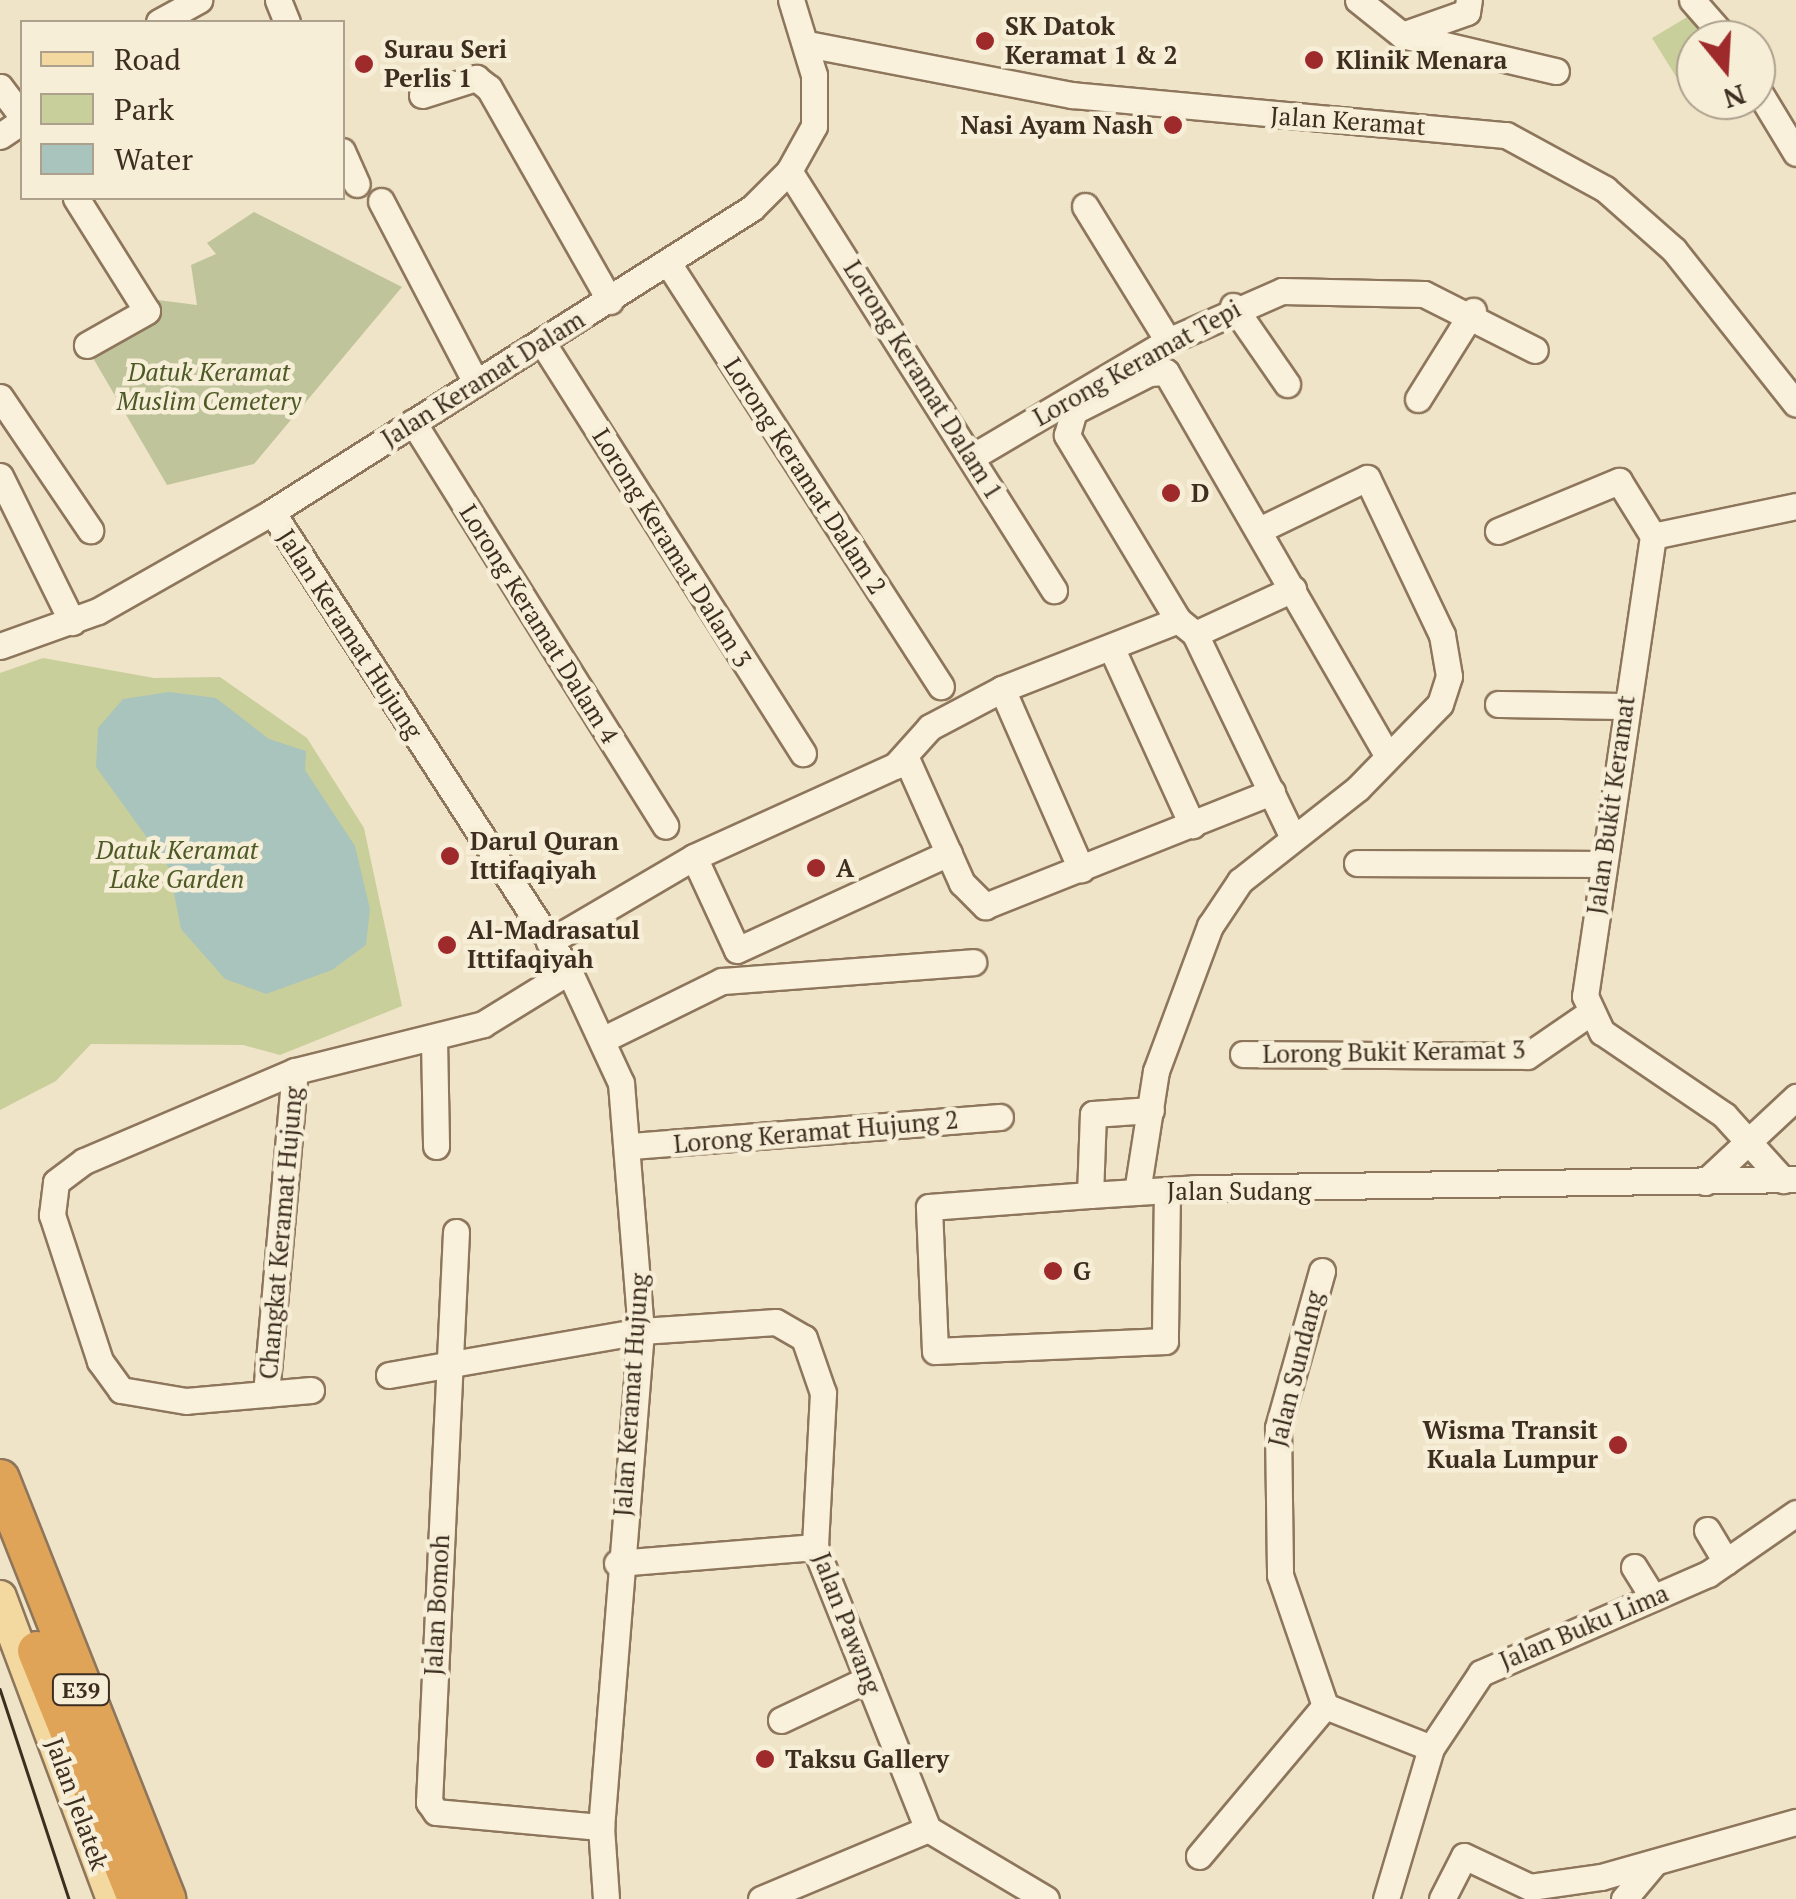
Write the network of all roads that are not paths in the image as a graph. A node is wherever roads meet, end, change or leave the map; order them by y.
1 (200, 0) edge
2 (791, 0) edge
3 (1358, 0) edge
4 (1469, 0) edge
5 (1692, 0) edge
6 (164, 20) edge
7 (1710, 20) edge
8 (1402, 35) junction
9 (806, 44) junction
10 (1556, 71) dead end
11 (0, 87) edge
12 (422, 95) dead end
13 (20, 115) edge
14 (20, 120) edge
15 (1776, 120) edge
16 (0, 136) edge
17 (1796, 152) edge
18 (345, 157) edge
19 (789, 171) junction
20 (357, 184) dead end
21 (77, 200) edge
22 (381, 200) dead end
23 (1085, 206) dead end
24 (670, 266) junction
25 (610, 301) junction
26 (1232, 306) junction
27 (1472, 311) junction
28 (1168, 341) junction
29 (542, 342) junction
30 (87, 345) dead end
31 (1535, 350) dead end
32 (476, 383) junction
33 (1287, 384) dead end
34 (0, 397) edge
35 (1793, 398) edge
36 (1418, 399) dead end
37 (413, 422) junction
38 (6, 432) edge
39 (972, 457) junction
40 (0, 476) edge
41 (1796, 506) edge
42 (272, 512) junction
43 (90, 530) dead end
44 (1259, 530) junction
45 (1498, 531) dead end
46 (1654, 536) junction
47 (1293, 589) junction
48 (1054, 590) dead end
49 (72, 622) junction
50 (1186, 627) junction
51 (0, 646) edge
52 (1111, 647) junction
53 (940, 686) dead end
54 (1002, 689) junction
55 (1498, 704) dead end
56 (1624, 706) junction
57 (803, 753) dead end
58 (1388, 756) junction
59 (906, 758) junction
60 (1272, 792) junction
61 (1192, 824) junction
62 (666, 826) dead end
63 (1292, 836) junction
64 (948, 853) junction
65 (694, 857) junction
66 (1357, 863) dead end
67 (1602, 864) junction
68 (1081, 869) junction
69 (549, 942) junction
70 (973, 962) dead end
71 (568, 972) junction
72 (1590, 1012) junction
73 (606, 1038) junction
74 (434, 1039) junction
75 (1243, 1054) dead end
76 (295, 1071) junction
77 (1796, 1098) edge
78 (1151, 1110) junction
79 (1000, 1117) dead end
80 (1750, 1144) junction
81 (436, 1146) dead end
82 (631, 1146) junction
83 (1790, 1179) edge
84 (1703, 1183) junction
85 (1168, 1190) junction
86 (1137, 1192) junction
87 (1090, 1195) junction
88 (456, 1232) dead end
89 (1322, 1271) dead end
90 (641, 1331) junction
91 (449, 1366) junction
92 (389, 1376) dead end
93 (310, 1390) dead end
94 (266, 1394) junction
95 (0, 1459) edge
96 (0, 1479) edge
97 (1796, 1513) edge
98 (1707, 1530) dead end
99 (815, 1548) junction
100 (0, 1555) edge
101 (1726, 1562) junction
102 (618, 1563) junction
103 (1634, 1567) dead end
104 (0, 1597) edge
105 (1653, 1598) junction
106 (868, 1680) junction
107 (1324, 1706) junction
108 (781, 1720) dead end
109 (1431, 1748) junction
110 (1796, 1822) edge
111 (600, 1826) junction
112 (928, 1829) junction
113 (1199, 1856) dead end
114 (1656, 1862) junction
115 (113, 1899) edge
116 (137, 1899) edge
117 (168, 1899) edge
118 (606, 1899) edge
119 (762, 1899) edge
120 (1046, 1899) edge
121 (1386, 1899) edge
122 (1442, 1899) edge
123 (1624, 1899) edge

1 - 6 street
2 - 9 street, Jalan Keramat Dalam
3 - 8 street
4 - 8 street
5 - 7 street
8 - 10 street
9 - 19 street, Jalan Keramat Dalam
9 - 35 street, Jalan Keramat
11 - 13 street
12 - 25 street
14 - 16 street
15 - 17 street
18 - 20 street
19 - 24 street, Jalan Keramat Dalam
19 - 39 street, Lorong Keramat Dalam 1
21 - 30 street
22 - 32 street
23 - 28 street
24 - 25 street, Jalan Keramat Dalam
24 - 53 street, Lorong Keramat Dalam 2
25 - 29 street, Jalan Keramat Dalam
26 - 27 street, Lorong Keramat Tepi
26 - 28 street, Lorong Keramat Tepi
26 - 33 street
27 - 31 street, Lorong Keramat Tepi
27 - 36 street
28 - 39 street, Lorong Keramat Tepi
29 - 32 street, Jalan Keramat Dalam
29 - 57 street, Lorong Keramat Dalam 3
32 - 37 street, Jalan Keramat Dalam
34 - 38 street
37 - 42 street, Jalan Keramat Dalam
37 - 62 street, Lorong Keramat Dalam 4
38 - 43 street
39 - 48 street, Lorong Keramat Dalam 1
40 - 49 street
41 - 46 street
42 - 49 street, Jalan Keramat Dalam
42 - 69 street, Jalan Keramat Hujung
44 - 47 street
44 - 50 street
44 - 58 street
45 - 46 street
46 - 56 street, Jalan Bukit Keramat
47 - 50 street
47 - 58 street
49 - 51 street, Jalan Keramat Dalam
50 - 52 street
50 - 60 street
52 - 54 street
52 - 61 street
54 - 59 street
54 - 68 street
55 - 56 street
56 - 67 street, Jalan Bukit Keramat
58 - 63 street
59 - 64 street
59 - 65 street
60 - 61 street
60 - 63 street
61 - 68 street
63 - 78 street
64 - 65 street
64 - 68 street
65 - 69 street
66 - 67 street
67 - 72 street, Jalan Bukit Keramat
69 - 71 street, Jalan Keramat Hujung
70 - 73 street
71 - 73 street, Jalan Keramat Hujung
71 - 74 street
72 - 75 street, Lorong Bukit Keramat 3
72 - 80 street
73 - 82 street, Jalan Keramat Hujung
74 - 76 street
74 - 81 street
76 - 94 street, Changkat Keramat Hujung
76 - 94 street
77 - 80 street
78 - 86 street
78 - 87 street
79 - 82 street, Lorong Keramat Hujung 2
80 - 83 street
80 - 84 street
82 - 90 street, Jalan Keramat Hujung
83 - 84 street, Jalan Sudang
84 - 85 street, Jalan Sudang
85 - 86 street, Jalan Sudang
85 - 87 street, Jalan Sudang
86 - 87 street, Jalan Sudang
88 - 91 street, Jalan Bomoh
89 - 107 street, Jalan Sundang
90 - 91 street, Jalan Pawang
90 - 99 street, Jalan Pawang
90 - 102 street, Jalan Keramat Hujung
91 - 92 street, Jalan Pawang
91 - 111 street, Jalan Bomoh
93 - 94 street
95 - 117 main road, Jalan Jelatek
96 - 117 highway, E39
97 - 101 street, Jalan Buku Lima
98 - 101 street
99 - 102 street
99 - 106 street, Jalan Pawang
100 - 116 highway, E39
101 - 105 street, Jalan Buku Lima
102 - 111 street, Jalan Keramat Hujung
103 - 105 street
104 - 115 main road, Jalan Jelatek
105 - 109 street, Jalan Buku Lima
106 - 108 street
106 - 112 street, Jalan Pawang
107 - 109 street
107 - 113 street
109 - 121 street, Jalan Buku Lima
110 - 114 street
111 - 118 street, Jalan Keramat Hujung
112 - 119 street
112 - 120 street
114 - 122 street
114 - 123 street

